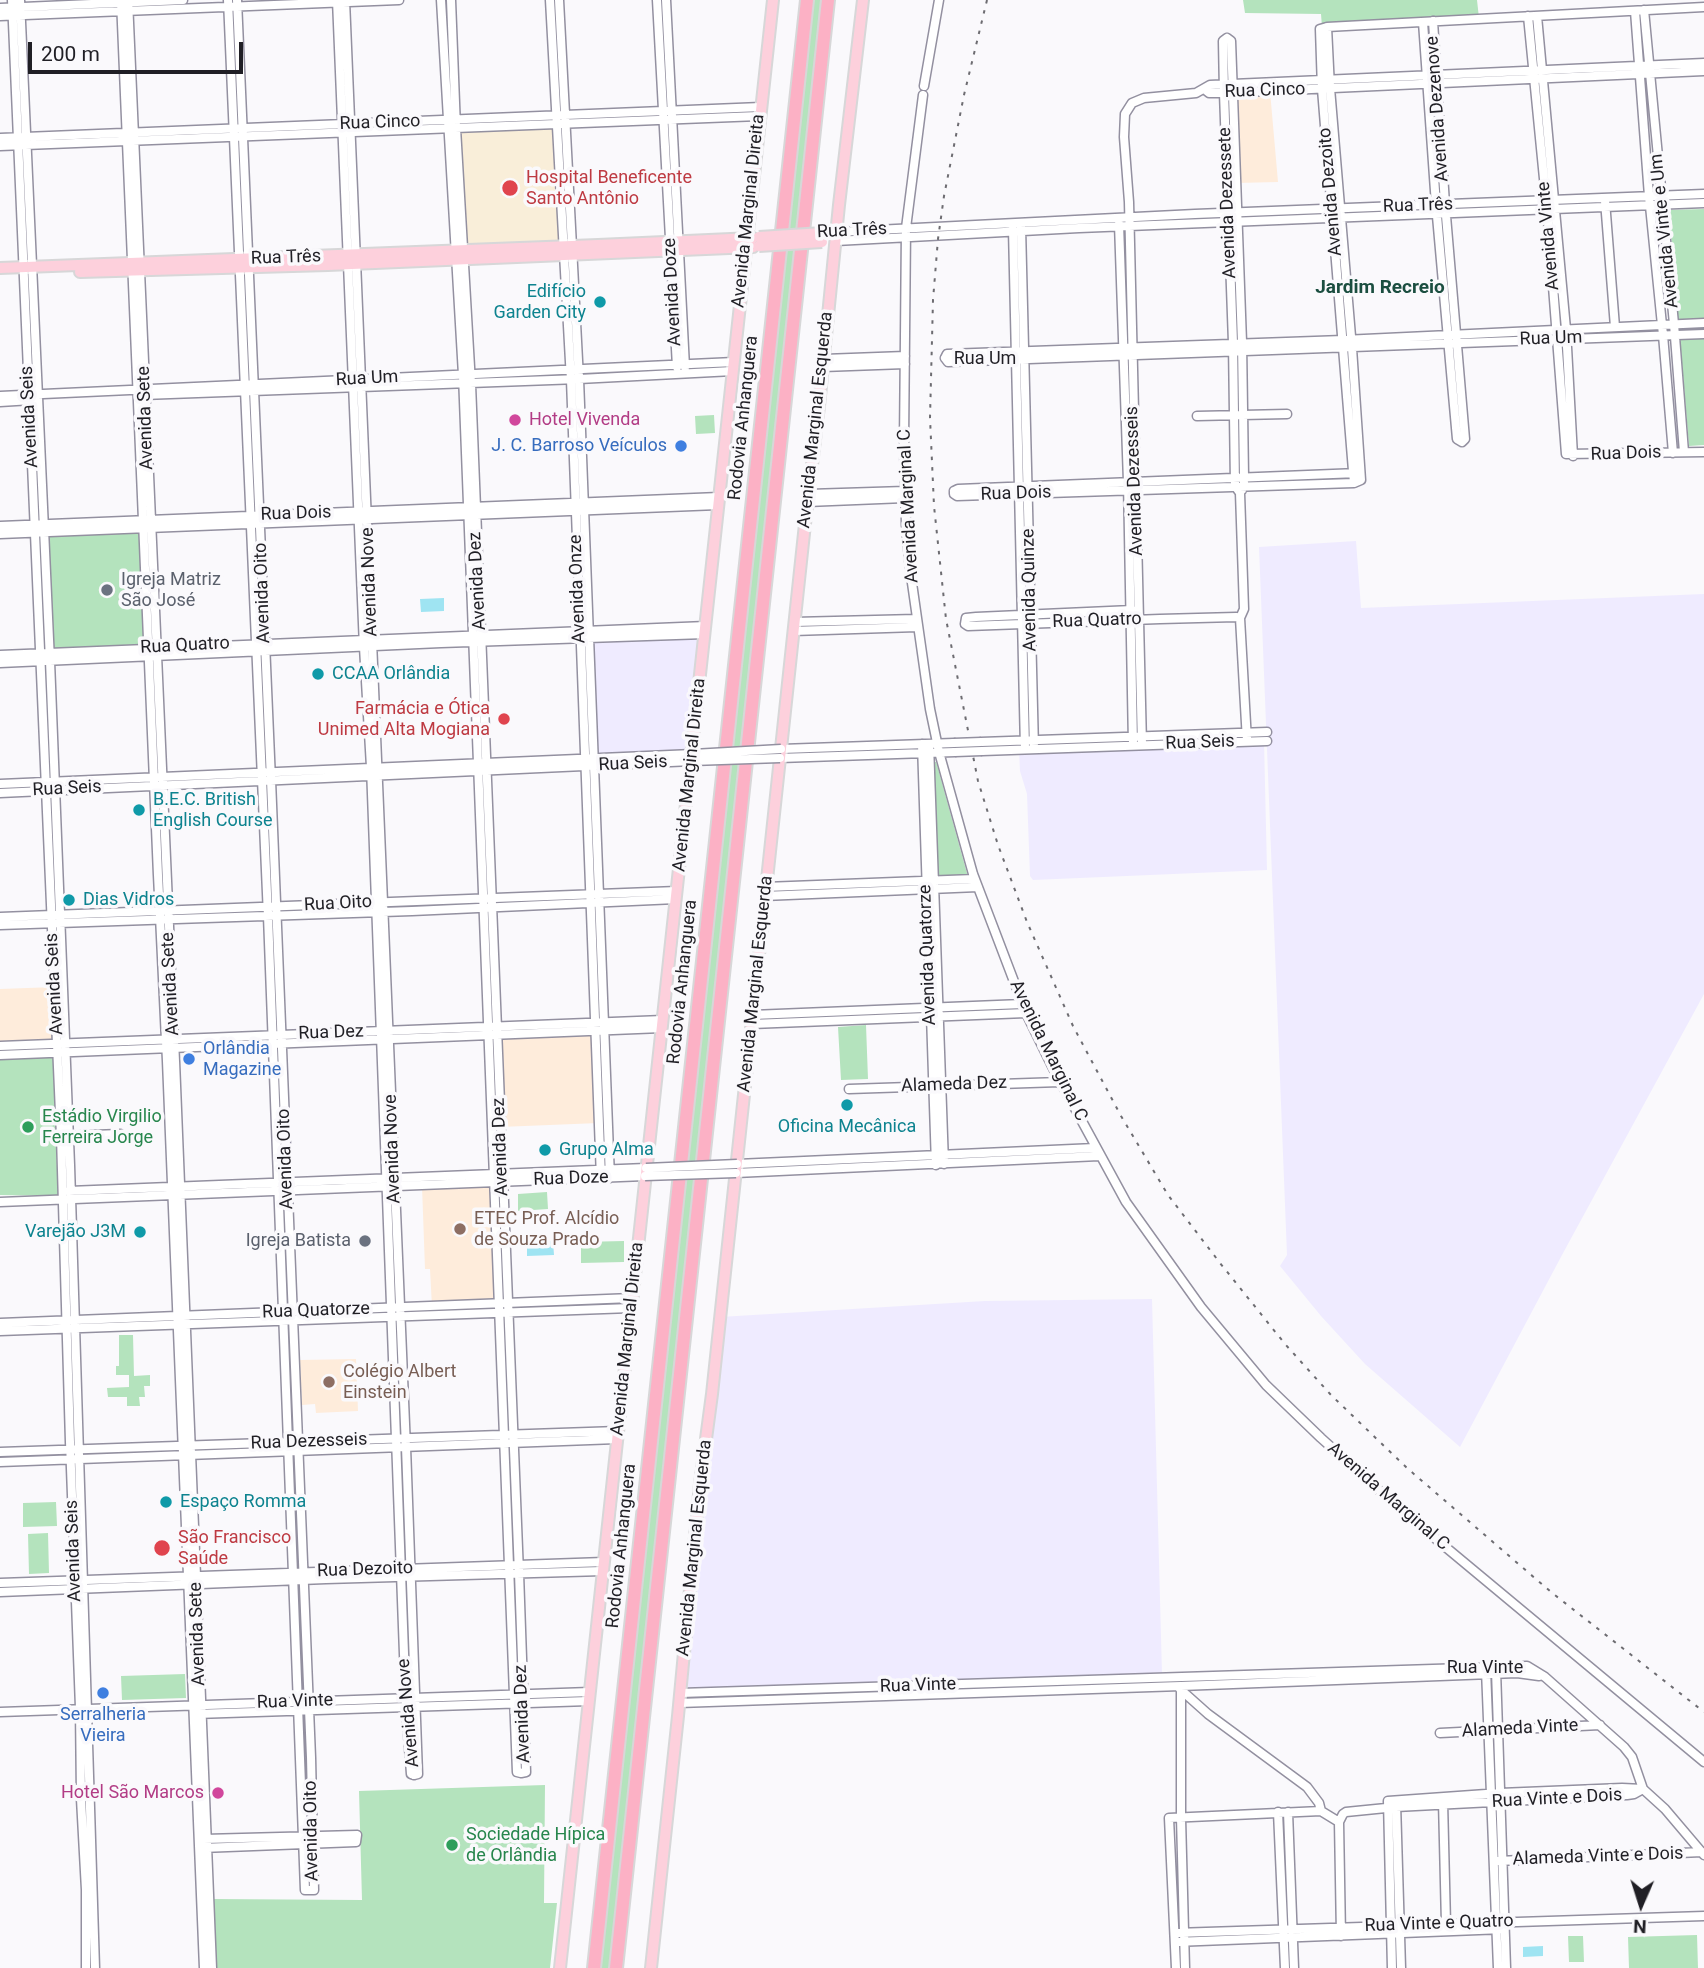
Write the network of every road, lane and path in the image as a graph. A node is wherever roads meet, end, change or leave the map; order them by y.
1 (183, 0) edge
2 (399, 0) edge
3 (442, 0) edge
4 (451, 0) edge
5 (550, 0) edge
6 (559, 0) edge
7 (657, 0) edge
8 (666, 0) edge
9 (773, 0) edge
10 (807, 0) edge
11 (828, 0) edge
12 (863, 0) edge
13 (939, 0) edge
14 (341, 1) edge
15 (233, 4) edge
16 (125, 5) edge
17 (17, 7) edge
18 (1704, 7) edge
19 (0, 8) edge
20 (1639, 10) junction
21 (0, 16) edge
22 (1533, 16) junction
23 (1428, 21) junction
24 (1704, 62) edge
25 (1644, 69) junction
26 (1704, 71) edge
27 (1533, 74) junction
28 (1543, 74) junction
29 (1431, 79) junction
30 (1326, 84) junction
31 (1228, 88) junction
32 (760, 111) junction
33 (668, 115) junction
34 (560, 119) junction
35 (452, 124) junction
36 (346, 129) junction
37 (238, 133) junction
38 (131, 137) junction
39 (0, 138) edge
40 (23, 141) junction
41 (0, 146) edge
42 (1704, 194) edge
43 (1649, 200) junction
44 (1662, 200) junction
45 (1605, 202) junction
46 (1704, 202) edge
47 (1551, 204) junction
48 (1441, 209) junction
49 (1337, 213) junction
50 (1232, 217) junction
51 (1124, 222) junction
52 (1017, 227) junction
53 (906, 232) junction
54 (836, 237) junction
55 (746, 243) junction
56 (675, 246) junction
57 (569, 250) junction
58 (460, 255) junction
59 (353, 259) junction
60 (244, 263) junction
61 (136, 267) junction
62 (0, 268) edge
63 (28, 271) junction
64 (0, 275) edge
65 (1704, 323) edge
66 (1615, 327) junction
67 (1674, 329) junction
68 (1663, 330) junction
69 (1562, 334) junction
70 (1704, 334) edge
71 (1452, 339) junction
72 (1348, 344) junction
73 (1237, 347) junction
74 (1127, 351) junction
75 (1020, 355) junction
76 (905, 360) junction
77 (824, 363) junction
78 (733, 366) junction
79 (681, 369) junction
80 (575, 375) junction
81 (467, 379) junction
82 (358, 384) junction
83 (251, 388) junction
84 (141, 393) junction
85 (0, 396) edge
86 (34, 397) junction
87 (0, 402) edge
88 (1287, 414) dead end
89 (1238, 415) junction
90 (1197, 416) dead end
91 (1684, 452) junction
92 (1704, 452) edge
93 (1673, 453) junction
94 (1571, 456) joint
95 (1357, 476) joint
96 (1240, 484) junction
97 (1132, 486) junction
98 (1023, 490) junction
99 (905, 494) junction
100 (808, 498) junction
101 (718, 501) junction
102 (579, 507) junction
103 (471, 511) junction
104 (363, 516) junction
105 (255, 520) junction
106 (147, 524) junction
107 (0, 526) edge
108 (40, 528) junction
109 (0, 534) edge
110 (1134, 615) junction
111 (1240, 618) junction
112 (1026, 619) junction
113 (976, 621) dead end
114 (917, 623) junction
115 (794, 627) junction
116 (705, 630) junction
117 (584, 635) junction
118 (477, 639) junction
119 (368, 643) junction
120 (261, 647) junction
121 (152, 652) junction
122 (0, 655) edge
123 (46, 657) junction
124 (0, 663) edge
125 (1267, 736) dead end
126 (1243, 737) junction
127 (1137, 741) junction
128 (1029, 745) junction
129 (930, 748) junction
130 (780, 754) junction
131 (692, 757) junction
132 (590, 763) junction
133 (482, 767) junction
134 (375, 771) junction
135 (267, 776) junction
136 (158, 781) junction
137 (0, 784) edge
138 (50, 786) junction
139 (0, 793) edge
140 (976, 883) junction
141 (930, 885) junction
142 (765, 892) junction
143 (676, 895) junction
144 (595, 899) junction
145 (487, 903) junction
146 (379, 907) junction
147 (272, 911) junction
148 (164, 916) junction
149 (0, 917) edge
150 (56, 919) junction
151 (0, 925) edge
152 (1024, 1008) junction
153 (935, 1013) junction
154 (752, 1020) junction
155 (662, 1024) junction
156 (599, 1026) junction
157 (492, 1031) junction
158 (384, 1035) junction
159 (277, 1040) junction
160 (170, 1044) junction
161 (0, 1046) edge
162 (62, 1048) junction
163 (0, 1055) edge
164 (1060, 1082) junction
165 (937, 1086) junction
166 (849, 1089) dead end
167 (120, 1134) dead end
168 (65, 1136) junction
169 (1097, 1152) junction
170 (940, 1160) junction
171 (736, 1169) junction
172 (646, 1172) junction
173 (606, 1174) junction
174 (498, 1179) junction
175 (390, 1183) junction
176 (283, 1187) junction
177 (176, 1191) junction
178 (67, 1195) junction
179 (0, 1202) edge
180 (631, 1303) junction
181 (503, 1308) junction
182 (396, 1312) junction
183 (288, 1316) junction
184 (182, 1321) junction
185 (0, 1322) edge
186 (71, 1324) junction
187 (0, 1331) edge
188 (617, 1435) junction
189 (509, 1439) junction
190 (402, 1443) junction
191 (294, 1447) junction
192 (186, 1450) junction
193 (0, 1452) edge
194 (74, 1454) junction
195 (0, 1462) edge
196 (603, 1567) junction
197 (514, 1569) junction
198 (406, 1573) junction
199 (299, 1576) junction
200 (192, 1580) junction
201 (0, 1583) edge
202 (79, 1585) junction
203 (0, 1592) edge
204 (1496, 1670) junction
205 (1485, 1671) junction
206 (1181, 1688) junction
207 (590, 1696) junction
208 (680, 1698) junction
209 (519, 1699) junction
210 (410, 1703) junction
211 (304, 1706) junction
212 (83, 1708) junction
213 (197, 1710) junction
214 (0, 1712) edge
215 (1600, 1724) junction
216 (1499, 1730) junction
217 (1489, 1731) junction
218 (1440, 1733) dead end
219 (1704, 1762) edge
220 (1643, 1789) junction
221 (1496, 1798) junction
222 (1182, 1801) junction
223 (1443, 1801) junction
224 (1392, 1804) junction
225 (1321, 1811) junction
226 (1278, 1812) junction
227 (1288, 1812) junction
228 (1169, 1818) junction
229 (1181, 1818) junction
230 (1341, 1818) junction
231 (308, 1840) junction
232 (203, 1843) junction
233 (1703, 1854) edge
234 (1498, 1861) junction
235 (309, 1890) dead end
236 (1704, 1916) edge
237 (1446, 1924) junction
238 (1500, 1926) junction
239 (1395, 1929) junction
240 (1341, 1931) junction
241 (1288, 1933) junction
242 (1179, 1938) junction
243 (86, 1968) edge
244 (95, 1968) edge
245 (204, 1968) edge
246 (212, 1968) edge
247 (560, 1968) edge
248 (594, 1968) edge
249 (616, 1968) edge
250 (651, 1968) edge
251 (1176, 1968) edge
252 (1185, 1968) edge
253 (1285, 1968) edge
254 (1294, 1968) edge
255 (1392, 1968) edge
256 (1401, 1968) edge
257 (1498, 1968) edge
258 (1506, 1968) edge

1 - 16 street
2 - 14 street
3 - 35 street, Avenida Dez
4 - 35 street, Avenida Dez
5 - 34 street, Avenida Onze
6 - 34 street, Avenida Onze
7 - 33 street, Avenida Doze
8 - 33 street, Avenida Doze
9 - 32 main road, Avenida Marginal Direita
10 - 248 highway, Rodovia Anhanguera
11 - 249 highway
12 - 54 main road, Avenida Marginal Esquerda
13 - 53 street, Avenida Marginal C
14 - 15 street
14 - 36 street, Avenida Nove
15 - 16 street
15 - 37 street, Avenida Oito
16 - 17 street
16 - 38 street, Avenida Sete
17 - 19 street
17 - 21 street
17 - 40 street, Avenida Seis
18 - 20 street
20 - 22 street
20 - 25 street, Avenida Vinte e Um
22 - 23 street
22 - 27 street, Avenida Vinte
22 - 28 street, Avenida Vinte
23 - 29 street, Avenida Dezenove
23 - 30 street, Avenida Dezoito
24 - 25 street, Rua Cinco
25 - 26 street, Rua Cinco
25 - 28 street, Rua Cinco
25 - 43 street, Avenida Vinte e Um
25 - 44 street, Avenida Vinte e Um
27 - 28 street, Rua Cinco
27 - 29 street, Rua Cinco
27 - 47 street, Avenida Vinte
28 - 47 street, Avenida Vinte
29 - 30 street, Rua Cinco
29 - 48 street, Avenida Dezenove
30 - 31 street, Rua Cinco
30 - 49 street, Avenida Dezoito
31 - 50 street, Avenida Dezessete
31 - 51 street, Rua Cinco
32 - 33 street, Rua Cinco
32 - 55 main road, Avenida Marginal Direita
33 - 34 street, Rua Cinco
33 - 56 street, Avenida Doze
34 - 35 street, Rua Cinco
34 - 57 street, Avenida Onze
35 - 36 street, Rua Cinco
35 - 58 street, Avenida Dez
36 - 37 street, Rua Cinco
36 - 59 street, Avenida Nove
37 - 38 street, Rua Cinco
37 - 60 street, Avenida Oito
38 - 40 street, Rua Cinco
38 - 61 street, Avenida Sete
39 - 40 street, Rua Cinco
40 - 41 street, Rua Cinco
40 - 63 street, Avenida Seis
42 - 44 street, Rua Três
43 - 44 street, Rua Três
43 - 45 street, Rua Três
43 - 68 street, Avenida Vinte e Um
44 - 46 street, Rua Três
44 - 67 street, Avenida Vinte e Um
45 - 47 street, Rua Três
45 - 66 street
47 - 48 street, Rua Três
47 - 69 street, Avenida Vinte
48 - 49 street, Rua Três
48 - 71 street, Avenida Dezenove
49 - 50 street, Rua Três
49 - 72 street, Avenida Dezoito
50 - 51 street, Rua Três
50 - 73 street, Avenida Dezessete
51 - 52 street, Rua Três
51 - 74 street, Avenida Dezesseis
52 - 53 street, Rua Três
52 - 75 street, Avenida Quinze
53 - 54 street, Rua Três
53 - 76 street, Avenida Marginal C
54 - 55 main road, Rua Três, bridge
54 - 77 main road, Avenida Marginal Esquerda
55 - 56 main road, Rua Três
55 - 78 main road, Avenida Marginal Direita
56 - 57 main road, Rua Três
56 - 79 street, Avenida Doze
57 - 58 main road, Rua Três
57 - 80 street, Avenida Onze
58 - 59 main road, Rua Três
58 - 81 street, Avenida Dez
59 - 60 main road, Rua Três
59 - 82 street, Avenida Nove
60 - 61 main road, Rua Três
60 - 83 street, Avenida Oito
61 - 63 main road, Rua Três
61 - 84 street, Avenida Sete
62 - 63 main road, Rua Três
63 - 64 main road, Rua Três
63 - 86 street, Avenida Seis
65 - 67 street, Rua Um
66 - 68 street, Rua Um
66 - 69 street, Rua Um
67 - 68 street, Rua Um
67 - 70 street, Rua Um
67 - 91 street, Avenida Vinte e Um
68 - 69 street, Rua Um
68 - 93 street, Avenida Vinte e Um
69 - 71 street, Rua Um
69 - 94 street, Avenida Vinte
71 - 71 street, Avenida Dezenove
71 - 72 street, Rua Um
72 - 73 street, Rua Um
72 - 95 street, Avenida Dezoito
73 - 74 street, Rua Um
73 - 89 street, Avenida Dezessete
74 - 75 street, Rua Um
74 - 97 street, Avenida Dezesseis
75 - 75 street, Rua Um
75 - 98 street, Avenida Quinze
76 - 77 street
76 - 99 street, Avenida Marginal C
77 - 100 main road, Avenida Marginal Esquerda
78 - 79 street, Rua Um
78 - 101 main road, Avenida Marginal Direita
79 - 80 street, Rua Um
80 - 81 street, Rua Um
80 - 102 street, Avenida Onze
81 - 82 street, Rua Um
81 - 103 street, Avenida Dez
82 - 83 street, Rua Um
82 - 104 street, Avenida Nove
83 - 84 street, Rua Um
83 - 105 street, Avenida Oito
84 - 86 street, Rua Um
84 - 106 street, Avenida Sete
85 - 86 street, Rua Um
86 - 87 street, Rua Um
86 - 108 street, Avenida Seis
88 - 89 street
89 - 90 street
89 - 96 street, Avenida Dezessete
91 - 92 street, Rua Dois
91 - 93 street, Rua Dois
93 - 94 street, Rua Dois
95 - 96 street, Rua Dois
96 - 97 street, Rua Dois
96 - 111 street, Avenida Dezessete
97 - 98 street, Rua Dois
97 - 110 street, Avenida Dezesseis
98 - 98 street, Rua Dois
98 - 112 street, Avenida Quinze
99 - 100 street
99 - 114 street, Avenida Marginal C
100 - 115 main road, Avenida Marginal Esquerda
101 - 102 street, Rua Dois
101 - 116 main road, Avenida Marginal Direita
102 - 103 street, Rua Dois
102 - 117 street, Avenida Onze
103 - 104 street, Rua Dois
103 - 118 street, Avenida Dez
104 - 105 street, Rua Dois
104 - 119 street, Avenida Nove
105 - 106 street, Rua Dois
105 - 120 street, Avenida Oito
106 - 108 street, Rua Dois
106 - 121 street, Avenida Sete
107 - 108 street, Rua Dois
108 - 109 street, Rua Dois
108 - 123 street, Avenida Seis
110 - 111 street, Rua Quatro
110 - 112 street, Rua Quatro
110 - 127 street, Avenida Dezesseis
111 - 126 street, Avenida Dezessete
112 - 113 street, Rua Quatro
112 - 128 street, Avenida Quinze
114 - 115 street
114 - 129 street, Avenida Marginal C
115 - 130 main road, Avenida Marginal Esquerda
116 - 117 street, Rua Quatro
116 - 131 main road, Avenida Marginal Direita
117 - 118 street, Rua Quatro
117 - 132 street, Avenida Onze
118 - 119 street, Rua Quatro
118 - 133 street, Avenida Dez
119 - 120 street, Rua Quatro
119 - 134 street, Avenida Nove
120 - 121 street, Rua Quatro
120 - 135 street, Avenida Oito
121 - 123 street, Rua Quatro
121 - 136 street, Avenida Sete
122 - 123 street, Rua Quatro
123 - 124 street, Rua Quatro
123 - 138 street, Avenida Seis
125 - 126 street, Rua Seis
126 - 127 street, Rua Seis
127 - 128 street, Rua Seis
128 - 129 street, Rua Seis, bridge
129 - 130 street, Rua Seis
129 - 140 street, Avenida Marginal C
129 - 141 street, Avenida Quatorze
130 - 131 street, Rua Seis, bridge
130 - 142 main road, Avenida Marginal Esquerda
131 - 132 street, Rua Seis
131 - 143 main road, Avenida Marginal Direita
132 - 133 street, Rua Seis
132 - 144 street, Avenida Onze
133 - 134 street, Rua Seis
133 - 145 street, Avenida Dez
134 - 135 street, Rua Seis
134 - 146 street, Avenida Nove
135 - 136 street, Rua Seis
135 - 147 street, Avenida Oito
136 - 138 street, Rua Seis
136 - 148 street, Avenida Sete
137 - 138 street, Rua Seis
138 - 139 street, Rua Seis
138 - 150 street, Avenida Seis
140 - 141 street
140 - 152 street, Avenida Marginal C
141 - 142 street
141 - 153 street, Avenida Quatorze
142 - 154 main road, Avenida Marginal Esquerda
143 - 144 street, Rua Oito
143 - 155 main road, Avenida Marginal Direita
144 - 145 street, Rua Oito
144 - 156 street, Avenida Onze
145 - 146 street, Rua Oito
145 - 157 street, Avenida Dez
146 - 147 street, Rua Oito
146 - 158 street, Avenida Nove
147 - 148 street, Rua Oito
147 - 159 street, Avenida Oito
148 - 150 street, Rua Oito
148 - 160 street, Avenida Sete
149 - 150 street, Rua Oito
150 - 151 street, Rua Oito
150 - 162 street, Avenida Seis
152 - 153 street
152 - 164 street, Avenida Marginal C
153 - 154 street
153 - 165 street, Avenida Quatorze
154 - 171 main road, Avenida Marginal Esquerda
155 - 156 street, Rua Dez
155 - 172 main road, Avenida Marginal Direita
156 - 157 street, Rua Dez
156 - 173 street, Avenida Onze
157 - 158 street, Rua Dez
157 - 174 street, Avenida Dez
158 - 159 street, Rua Dez
158 - 175 street, Avenida Nove
159 - 160 street, Rua Dez
159 - 176 street, Avenida Oito
160 - 162 street, Rua Dez
160 - 177 street, Avenida Sete
161 - 162 street, Rua Dez
162 - 163 street, Rua Dez
162 - 168 street, Avenida Seis
164 - 165 street, Alameda Dez
164 - 169 street, Avenida Marginal C
165 - 166 street, Alameda Dez
165 - 170 street, Avenida Quatorze
167 - 168 street
168 - 178 street, Avenida Seis
169 - 170 street, Rua Doze
169 - 219 street, Avenida Marginal C
170 - 171 street, Rua Doze
171 - 172 street, Rua Doze, bridge
171 - 208 main road, Avenida Marginal Esquerda
172 - 173 street, Rua Doze
172 - 180 main road, Avenida Marginal Direita
173 - 174 street, Rua Doze
174 - 175 street, Rua Doze
174 - 181 street, Avenida Dez
175 - 176 street, Rua Doze
175 - 182 street, Avenida Nove
176 - 177 street, Rua Doze
176 - 183 street, Avenida Oito
177 - 178 street, Rua Doze
177 - 184 street, Avenida Sete
178 - 179 street, Rua Doze
178 - 186 street, Avenida Seis
180 - 181 street, Rua Quatorze
180 - 188 main road, Avenida Marginal Direita
181 - 182 street, Rua Quatorze
181 - 189 street, Avenida Dez
182 - 183 street, Rua Quatorze
182 - 190 street, Avenida Nove
183 - 184 street, Rua Quatorze
183 - 191 street, Avenida Oito
184 - 186 street, Rua Quatorze
184 - 192 street, Avenida Sete
185 - 186 street, Rua Quatorze
186 - 187 street, Rua Quatorze
186 - 194 street, Avenida Seis
188 - 189 street, Rua Dezesseis
188 - 196 main road, Avenida Marginal Direita
189 - 190 street, Rua Dezesseis
189 - 197 street, Avenida Dez
190 - 191 street, Rua Dezesseis
190 - 198 street, Avenida Nove
191 - 192 street, Rua Dezesseis
191 - 199 street, Avenida Oito
192 - 194 street, Rua Dezesseis
192 - 200 street, Avenida Sete
193 - 194 street, Rua Dezesseis
194 - 195 street, Rua Dezesseis
194 - 202 street, Avenida Seis
196 - 197 street, Rua Dezoito
196 - 207 main road, Avenida Marginal Direita
197 - 198 street, Rua Dezoito
197 - 209 street, Avenida Dez
198 - 199 street, Rua Dezoito
198 - 210 street, Avenida Nove
199 - 200 street, Rua Dezoito
199 - 211 street, Avenida Oito
200 - 202 street, Rua Dezoito
200 - 213 street, Avenida Sete
201 - 202 street, Rua Dezoito
202 - 203 street, Rua Dezoito
202 - 212 street, Avenida Seis
204 - 205 street, Rua Vinte
204 - 215 street, Rua Vinte
204 - 216 street
205 - 206 street, Rua Vinte
205 - 208 street, Rua Vinte
205 - 217 street
206 - 208 street, Rua Vinte
206 - 222 street
206 - 225 street
207 - 209 street, Rua Vinte
207 - 247 main road, Avenida Marginal Direita
208 - 250 main road, Avenida Marginal Esquerda
209 - 209 street, Avenida Dez
209 - 210 street, Rua Vinte
210 - 210 street, Avenida Nove
210 - 211 street, Rua Vinte
211 - 213 street, Rua Vinte
211 - 231 street, Avenida Oito
212 - 213 street, Rua Vinte
212 - 214 street, Rua Vinte
212 - 243 street, Avenida Seis
212 - 244 street, Avenida Seis
213 - 232 street, Avenida Sete
215 - 216 street, Alameda Vinte
215 - 220 street
216 - 217 street, Alameda Vinte
216 - 221 street
217 - 218 street, Alameda Vinte
217 - 221 street
220 - 221 street, Rua Vinte e Dois
220 - 233 street
221 - 223 street, Rua Vinte e Dois
221 - 234 street
222 - 228 street
222 - 229 street
223 - 224 street, Rua Vinte e Dois
223 - 237 street
224 - 230 street, Rua Vinte e Dois
224 - 239 street
225 - 227 street
225 - 230 street
226 - 227 street
226 - 229 street
226 - 241 street
227 - 241 street
228 - 229 street
228 - 242 street
229 - 242 street
230 - 240 street
231 - 232 street
231 - 235 street, Avenida Oito
232 - 245 street, Avenida Sete
232 - 246 street, Avenida Sete
233 - 234 street, Alameda Vinte e Dois
234 - 238 street
236 - 238 street, Rua Vinte e Quatro
237 - 238 street, Rua Vinte e Quatro
237 - 239 street, Rua Vinte e Quatro
238 - 239 street, Rua Vinte e Quatro
238 - 257 street
238 - 258 street
239 - 240 street, Rua Vinte e Quatro
239 - 255 street
239 - 256 street
240 - 241 street, Rua Vinte e Quatro
241 - 242 street, Rua Vinte e Quatro
241 - 253 street
241 - 254 street
242 - 251 street
242 - 252 street

